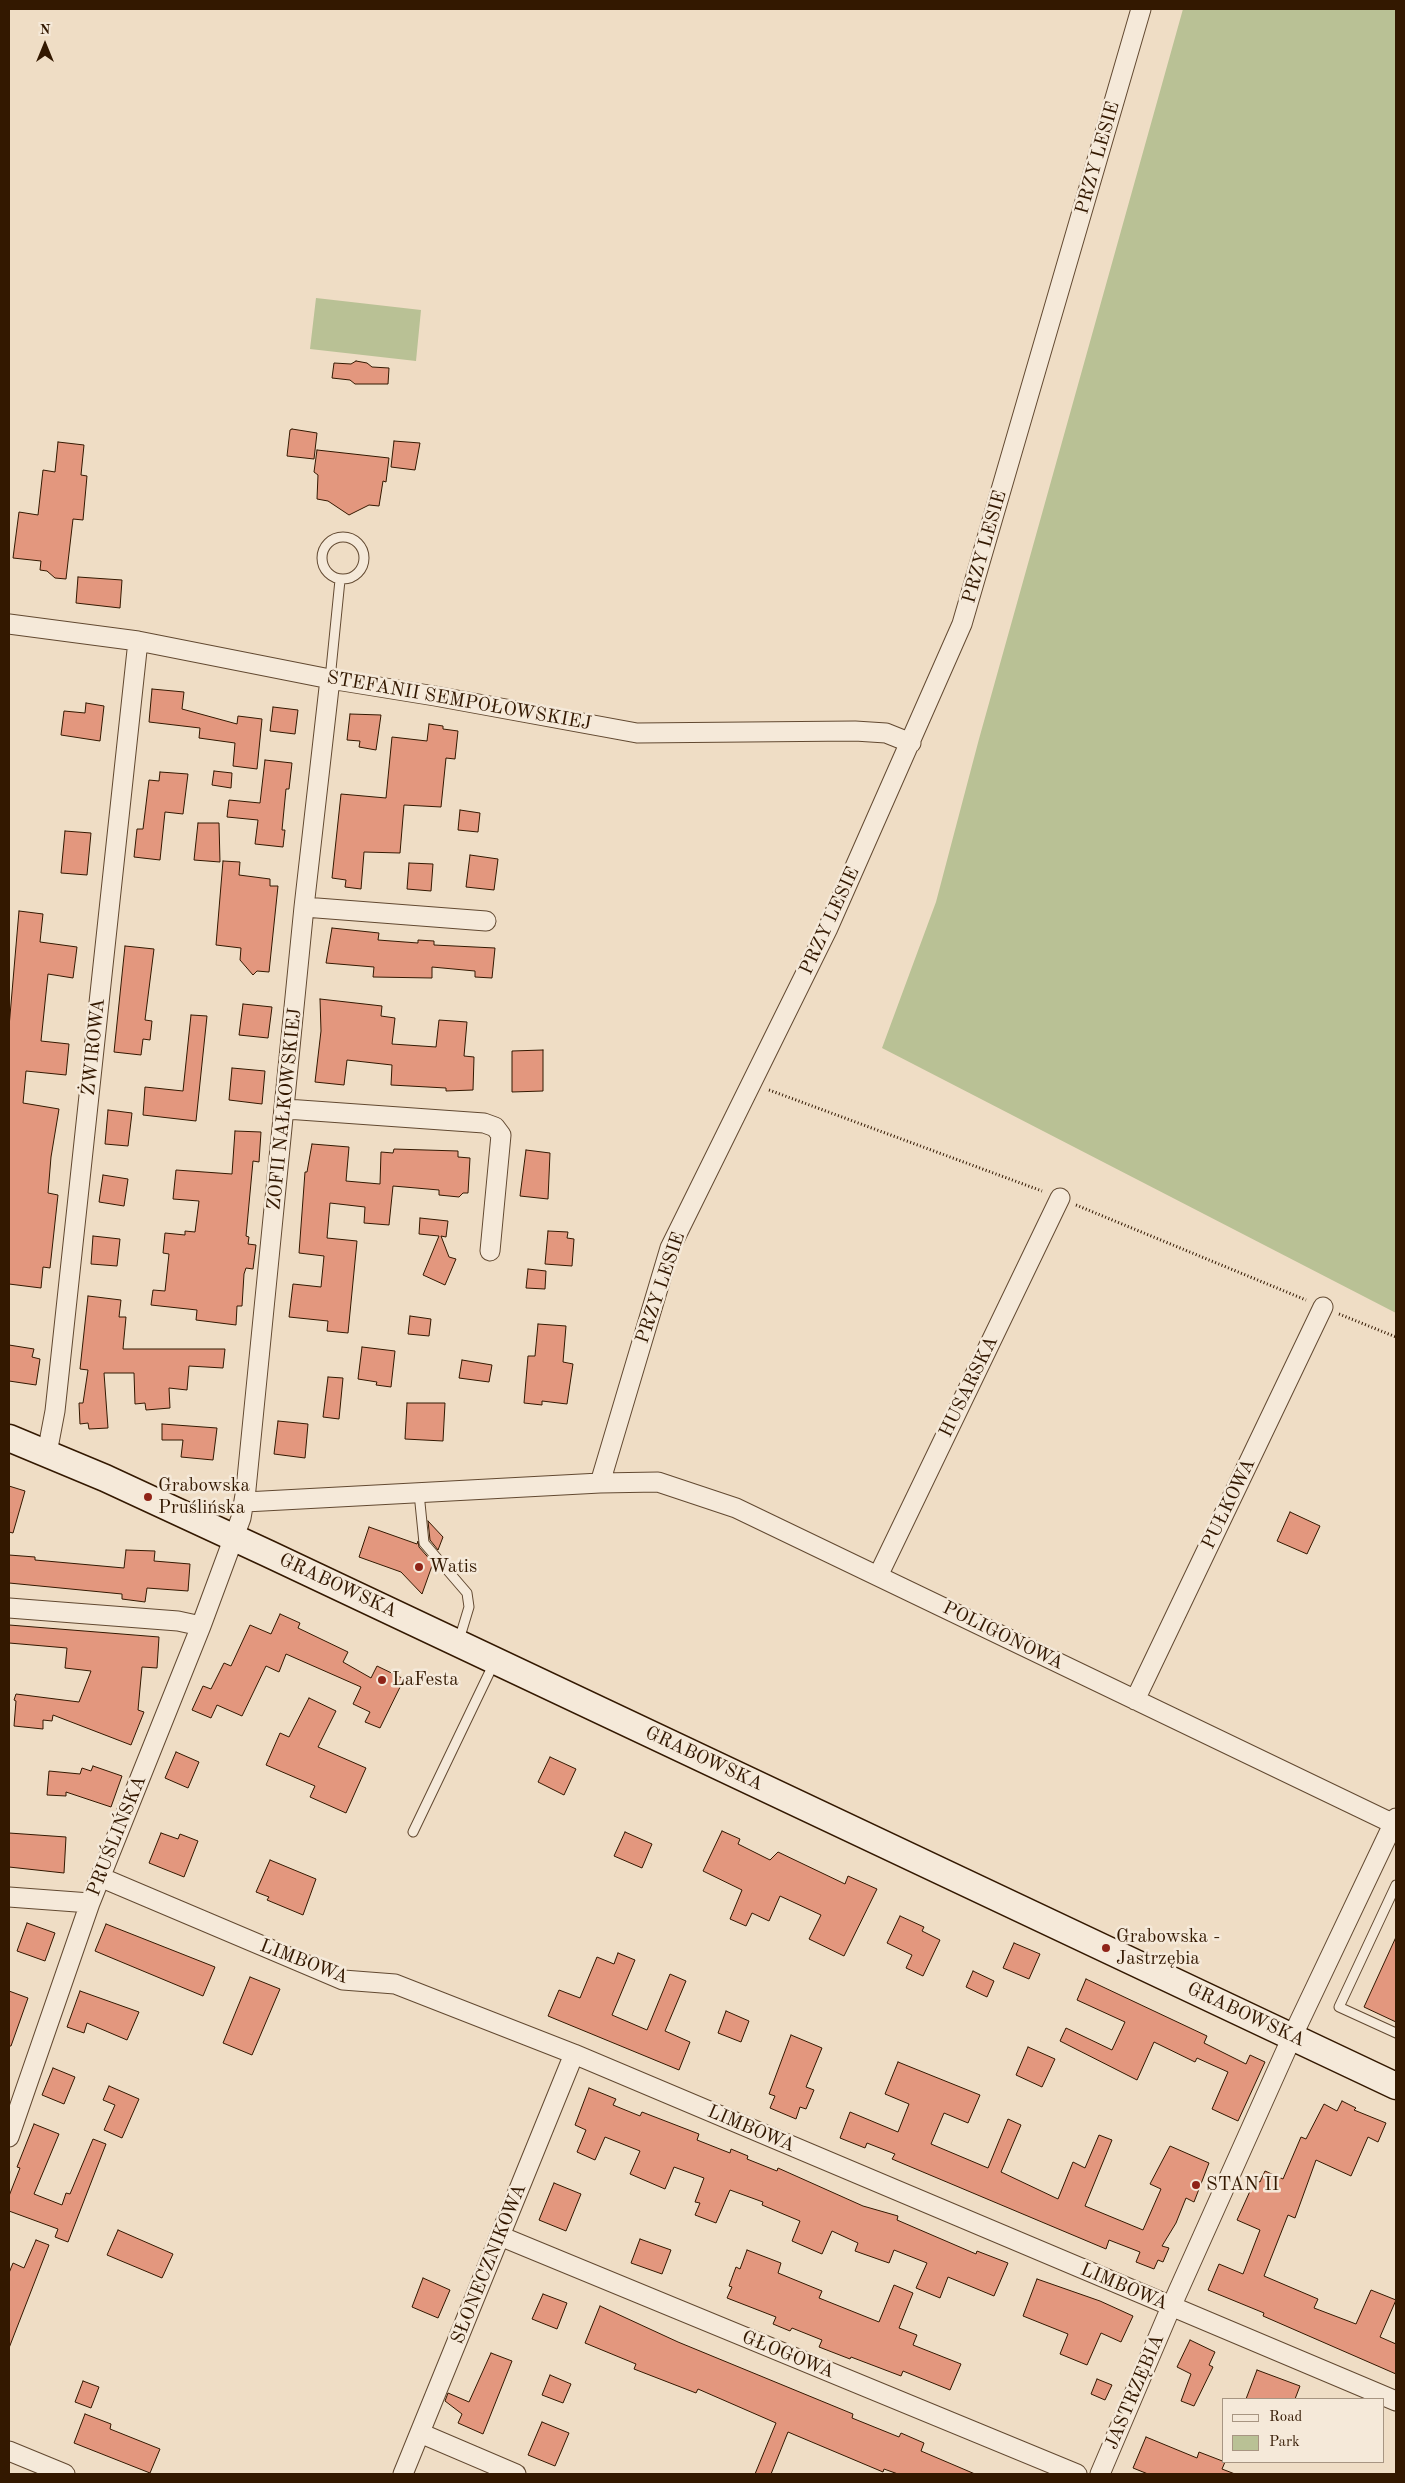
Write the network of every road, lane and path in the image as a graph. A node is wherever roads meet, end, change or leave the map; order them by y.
1 (1141, 9) edge
2 (340, 580) junction
3 (9, 624) edge
4 (138, 641) junction
5 (330, 679) junction
6 (911, 743) junction
7 (304, 907) junction
8 (486, 921) dead end
9 (286, 1109) junction
10 (1060, 1198) dead end
11 (490, 1251) dead end
12 (1323, 1307) dead end
13 (9, 1438) edge
14 (47, 1453) junction
15 (600, 1484) junction
16 (419, 1493) junction
17 (244, 1502) junction
18 (235, 1538) junction
19 (878, 1576) junction
20 (9, 1608) edge
21 (201, 1626) junction
22 (458, 1643) junction
23 (495, 1660) junction
24 (1134, 1700) junction
25 (1395, 1823) edge
26 (413, 1832) dead end
27 (100, 1877) junction
28 (1396, 1885) edge
29 (9, 1897) edge
30 (90, 1903) junction
31 (1396, 2033) edge
32 (1292, 2037) junction
33 (574, 2054) junction
34 (1396, 2086) edge
35 (9, 2137) edge
36 (500, 2236) junction
37 (1171, 2308) junction
38 (1396, 2401) edge
39 (420, 2434) junction
40 (9, 2451) edge
41 (65, 2474) edge
42 (403, 2474) edge
43 (516, 2474) edge
44 (1077, 2474) edge
45 (1100, 2474) edge

1 - 6 street, PRZY LESIE
2 - 2 lane
2 - 5 lane
3 - 4 street, STEFANII SEMPOŁOWSKIEJ
4 - 5 street, STEFANII SEMPOŁOWSKIEJ
4 - 14 street, ŻWIROWA
5 - 6 street, STEFANII SEMPOŁOWSKIEJ
5 - 7 street, ZOFII NAŁKOWSKIEJ
6 - 15 street, PRZY LESIE
7 - 8 street
7 - 9 street, ZOFII NAŁKOWSKIEJ
9 - 11 street
9 - 17 street, ZOFII NAŁKOWSKIEJ
10 - 19 street, HUSARSKA
12 - 24 street, PUŁKOWA
13 - 14 street, GRABOWSKA
14 - 18 street, GRABOWSKA
15 - 16 street
15 - 19 street, POLIGONOWA
16 - 17 street
16 - 22 lane
17 - 18 street, ZOFII NAŁKOWSKIEJ
18 - 21 street, PRUŚLIŃSKA
18 - 22 street, GRABOWSKA
19 - 24 street, POLIGONOWA
20 - 21 street
21 - 27 street, PRUŚLIŃSKA
22 - 23 street, GRABOWSKA
23 - 26 lane
23 - 32 street, GRABOWSKA
24 - 25 street, POLIGONOWA
25 - 32 street, JASTRZĘBIA
27 - 30 street, PRUŚLIŃSKA
27 - 33 street, LIMBOWA
28 - 31 lane
29 - 30 street
30 - 35 street, PRUŚLIŃSKA
32 - 34 street, GRABOWSKA
32 - 37 street, JASTRZĘBIA
33 - 36 street, SŁONECZNIKOWA
33 - 37 street, LIMBOWA
36 - 39 street, SŁONECZNIKOWA
36 - 44 street, GŁOGOWA
37 - 38 street, LIMBOWA
37 - 45 street, JASTRZĘBIA
39 - 42 street, SŁONECZNIKOWA
39 - 43 street
40 - 41 street

